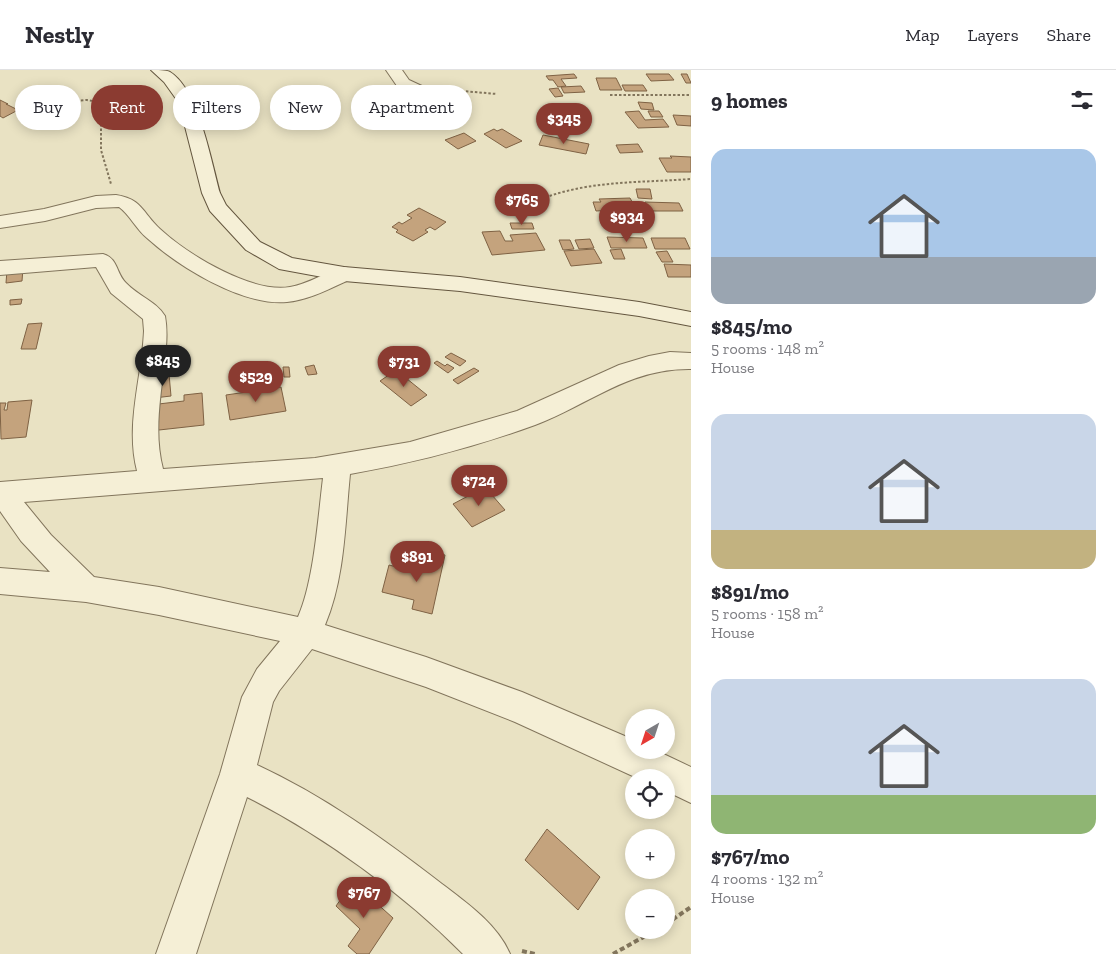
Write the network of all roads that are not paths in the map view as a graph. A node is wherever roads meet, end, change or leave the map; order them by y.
1 (159, 70) edge
2 (394, 70) edge
3 (405, 85) edge
4 (0, 222) edge
5 (0, 268) edge
6 (344, 274) junction
7 (691, 319) edge
8 (691, 361) edge
9 (338, 466) junction
10 (153, 481) junction
11 (2, 493) edge
12 (0, 581) edge
13 (86, 589) junction
14 (306, 633) junction
15 (237, 774) junction
16 (691, 785) edge
17 (176, 954) edge
18 (490, 954) edge

1 - 6 street
2 - 3 street
4 - 6 street
5 - 10 street
6 - 7 street
8 - 9 street
9 - 10 street
9 - 14 street
10 - 11 street
11 - 13 street
12 - 13 street
13 - 14 street
14 - 15 street
14 - 16 street
15 - 17 street
15 - 18 street

